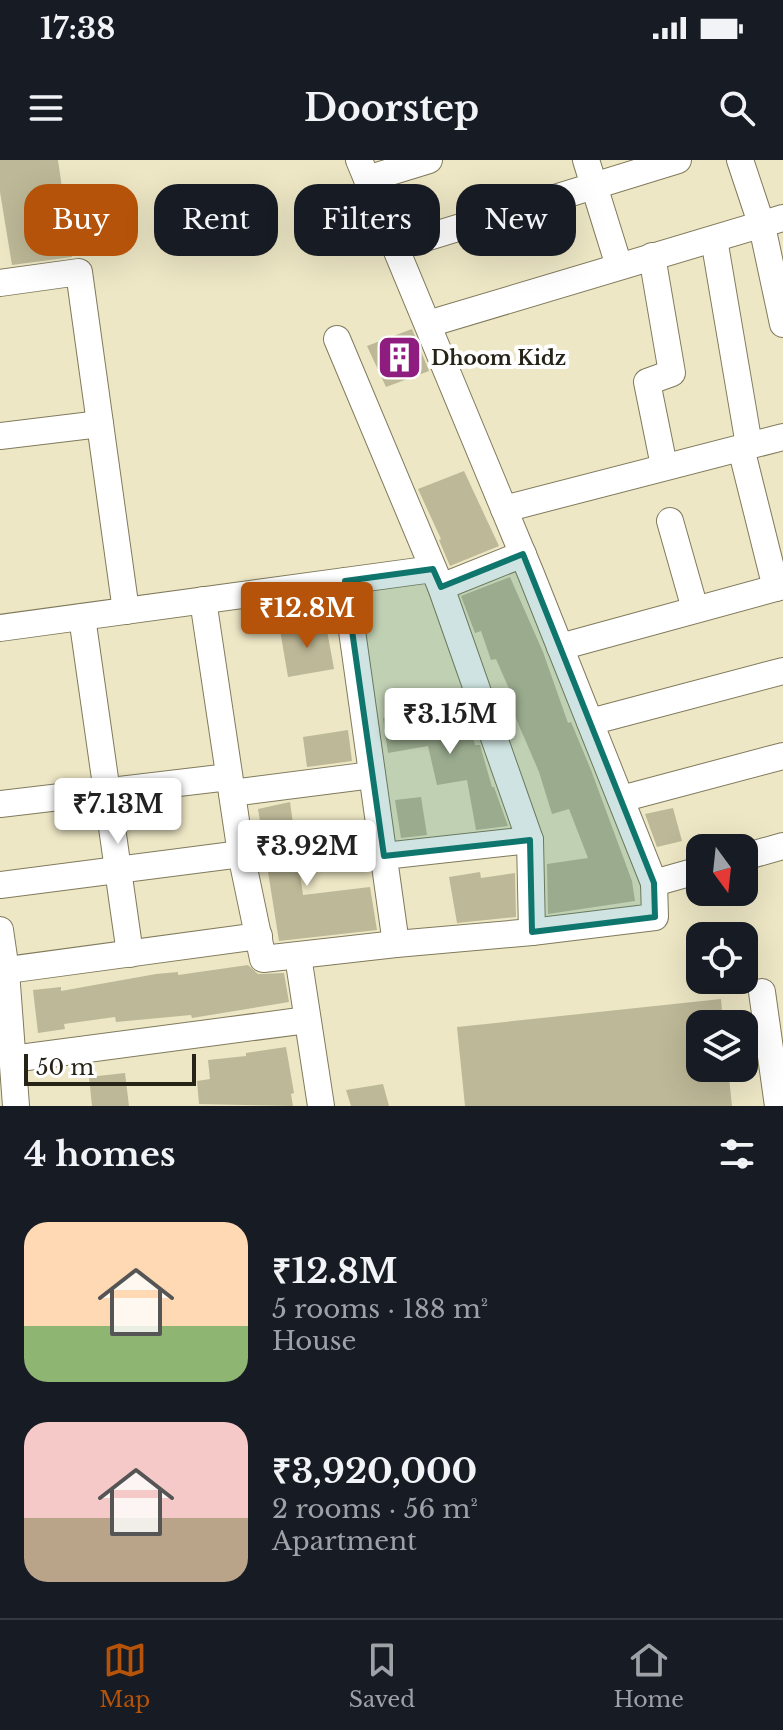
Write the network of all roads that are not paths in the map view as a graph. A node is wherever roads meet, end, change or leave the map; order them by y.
1 (429, 160) edge
2 (586, 160) edge
3 (678, 160) edge
4 (740, 160) edge
5 (363, 170) edge
6 (594, 186) junction
7 (773, 222) edge
8 (440, 233) edge
9 (714, 239) junction
10 (400, 256) edge
11 (652, 256) junction
12 (619, 266) junction
13 (0, 283) edge
14 (428, 324) junction
15 (783, 324) edge
16 (337, 339) dead end
17 (100, 424) junction
18 (0, 436) edge
19 (783, 437) edge
20 (745, 446) junction
21 (664, 466) junction
22 (504, 509) junction
23 (670, 521) dead end
24 (523, 554) junction
25 (437, 578) junction
26 (345, 581) junction
27 (780, 587) edge
28 (203, 600) junction
29 (695, 609) junction
30 (126, 611) junction
31 (82, 617) junction
32 (0, 628) edge
33 (560, 647) junction
34 (783, 671) edge
35 (590, 722) junction
36 (783, 756) edge
37 (372, 775) junction
38 (230, 785) junction
39 (107, 790) junction
40 (621, 799) junction
41 (0, 804) edge
42 (530, 840) junction
43 (783, 846) edge
44 (758, 853) edge
45 (241, 854) junction
46 (384, 856) junction
47 (118, 871) junction
48 (686, 874) edge
49 (654, 883) junction
50 (0, 885) edge
51 (0, 930) edge
52 (532, 932) junction
53 (259, 936) junction
54 (396, 944) junction
55 (130, 954) junction
56 (298, 956) junction
57 (3, 971) edge
58 (762, 992) dead end
59 (307, 1020) junction
60 (12, 1059) junction
61 (16, 1106) edge
62 (321, 1106) edge
63 (778, 1106) edge

1 - 5 street
2 - 6 street
3 - 6 street
4 - 7 street
6 - 8 street
6 - 12 street
7 - 9 street
7 - 15 street
9 - 11 street
9 - 20 street
10 - 14 street
11 - 12 street
11 - 21 street
12 - 14 street
13 - 17 street
14 - 22 street
16 - 25 street
17 - 18 street
17 - 30 street
19 - 20 street
20 - 21 street
20 - 27 street
21 - 22 street
22 - 24 street
23 - 29 street
24 - 25 street
24 - 33 street
25 - 26 street
25 - 42 street
26 - 28 street
26 - 37 street
27 - 29 street
28 - 30 street
28 - 38 street
29 - 33 street
30 - 31 street
31 - 32 street
31 - 39 street
33 - 35 street
34 - 35 street
35 - 40 street
36 - 40 street
37 - 38 street
37 - 46 street
38 - 39 street
38 - 45 street
39 - 41 street
39 - 47 street
40 - 49 street
42 - 46 street
42 - 52 street
43 - 44 street
45 - 47 street
45 - 53 street
46 - 54 street
47 - 50 street
47 - 55 street
48 - 49 street
49 - 52 street
51 - 57 street
52 - 54 street
53 - 55 street
53 - 56 street
54 - 56 street
55 - 57 street
56 - 59 street
57 - 60 street
58 - 63 street
59 - 60 street
59 - 62 street
60 - 61 street

